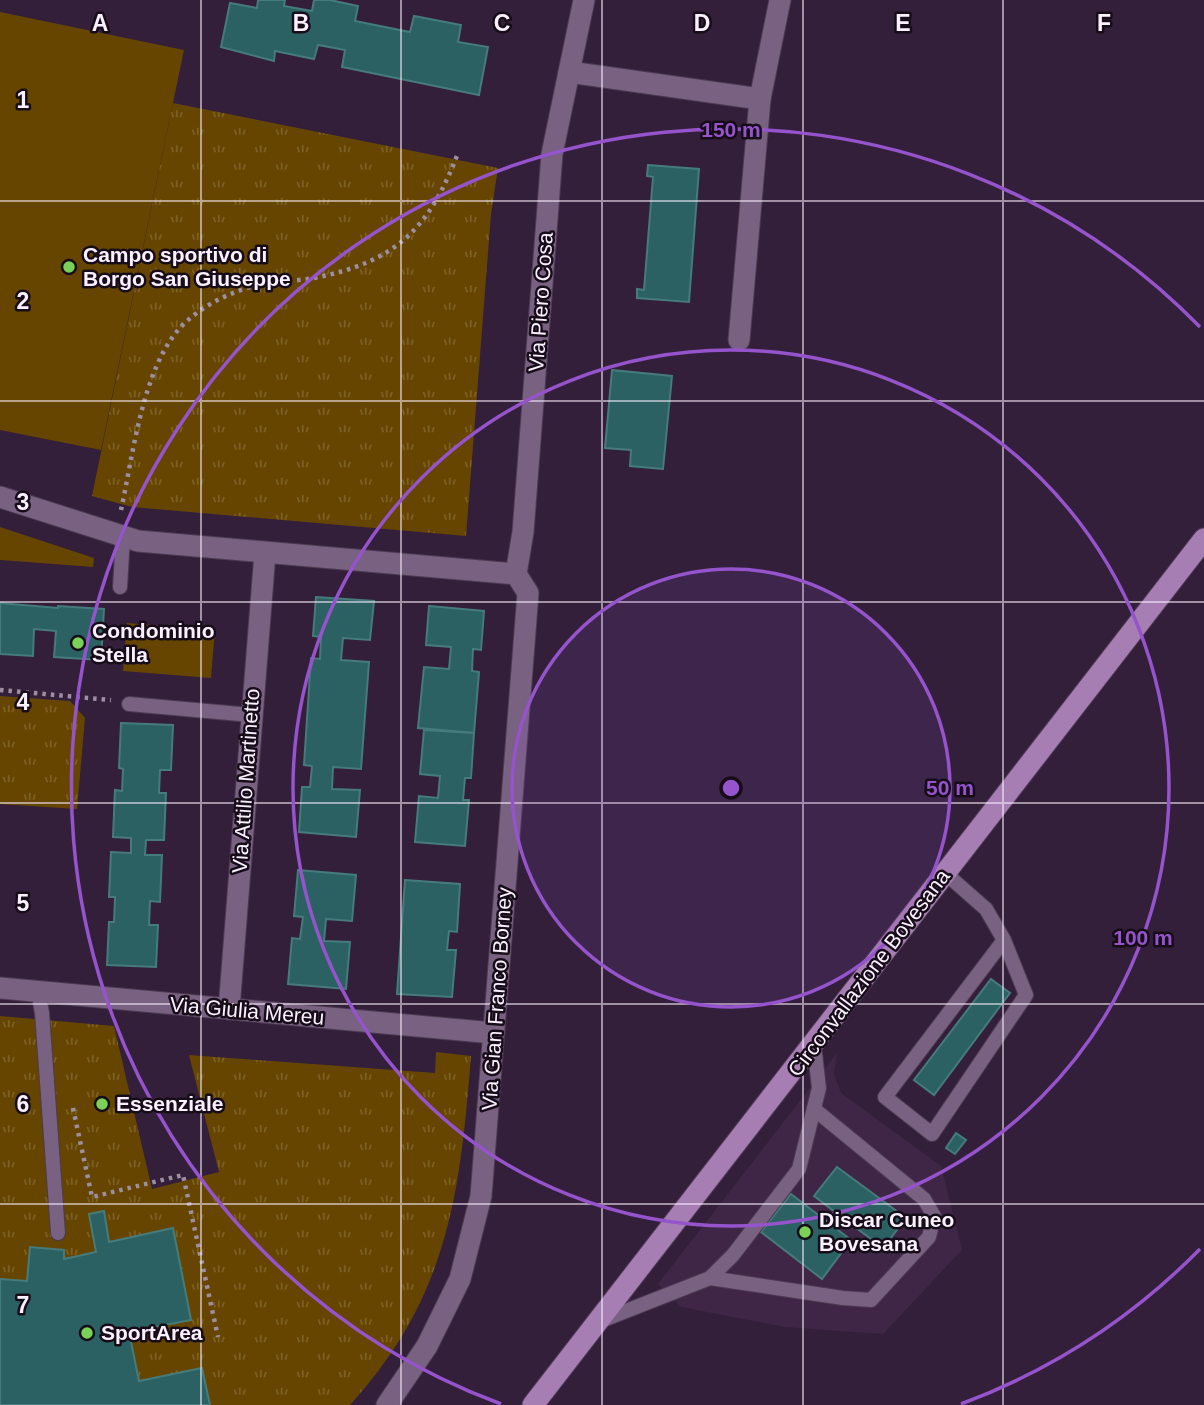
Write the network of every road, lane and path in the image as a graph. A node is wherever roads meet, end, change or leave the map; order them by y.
1 (583, 0) edge
2 (780, 0) edge
3 (569, 72) junction
4 (760, 99) junction
5 (458, 153) dead end
6 (739, 340) dead end
7 (0, 497) edge
8 (523, 532) joint
9 (120, 536) junction
10 (1204, 539) edge
11 (265, 553) junction
12 (516, 574) junction
13 (120, 587) dead end
14 (0, 690) edge
15 (129, 704) joint
16 (251, 715) junction
17 (945, 873) junction
18 (1004, 940) junction
19 (0, 988) edge
20 (38, 991) junction
21 (229, 1009) junction
22 (494, 1033) junction
23 (814, 1045) junction
24 (72, 1106) dead end
25 (814, 1109) junction
26 (58, 1233) dead end
27 (710, 1278) junction
28 (596, 1323) junction
29 (218, 1337) dead end
30 (387, 1405) edge
31 (533, 1405) edge

1 - 3 street, Via Piero Cosa
2 - 4 street
3 - 4 street
3 - 8 street, Via Piero Cosa
4 - 6 street
5 - 9 path
7 - 9 street
8 - 12 street, Via Gian Franco Borney
9 - 11 street
9 - 13 lane
10 - 17 main road, Circonvallazione Bovesana
11 - 12 street
11 - 16 street, Via Attilio Martinetto
12 - 22 street, Via Gian Franco Borney
14 - 15 path
15 - 16 lane
16 - 21 street, Via Attilio Martinetto
17 - 18 lane
17 - 23 main road, Circonvallazione Bovesana
18 - 18 lane
19 - 20 street, Via Giulia Mereu
20 - 21 street, Via Giulia Mereu
20 - 26 lane
21 - 22 street, Via Giulia Mereu
22 - 30 street, Via Gian Franco Borney
23 - 25 lane
23 - 28 main road, Circonvallazione Bovesana
24 - 29 path
25 - 27 lane
25 - 27 lane
27 - 28 lane
28 - 31 main road, Circonvallazione Bovesana

